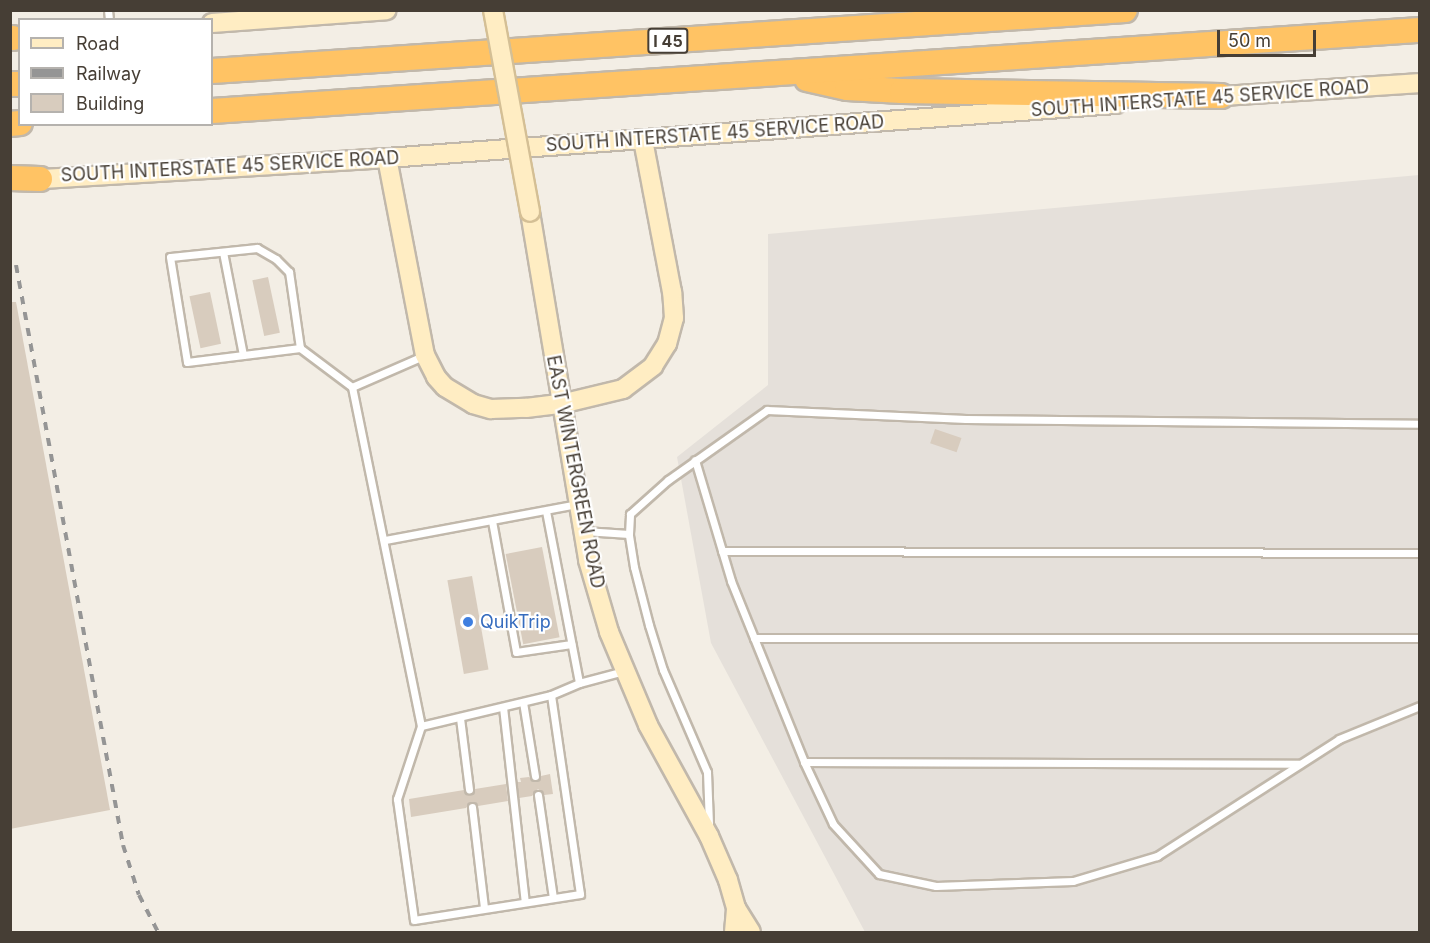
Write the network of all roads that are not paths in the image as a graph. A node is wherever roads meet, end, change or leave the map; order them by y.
1 (387, 10) edge
2 (493, 10) edge
3 (1125, 10) edge
4 (353, 12) edge
5 (213, 24) edge
6 (1419, 30) edge
7 (213, 71) edge
8 (778, 73) junction
9 (1419, 83) edge
10 (1221, 96) junction
11 (213, 111) edge
12 (643, 140) junction
13 (387, 158) junction
14 (10, 179) edge
15 (40, 179) joint
16 (223, 252) junction
17 (300, 348) junction
18 (243, 355) junction
19 (425, 355) junction
20 (352, 387) junction
21 (561, 404) junction
22 (1419, 424) edge
23 (695, 460) junction
24 (580, 503) junction
25 (546, 511) junction
26 (492, 521) junction
27 (584, 531) junction
28 (629, 534) junction
29 (385, 540) junction
30 (722, 551) junction
31 (1419, 553) edge
32 (754, 638) junction
33 (1419, 638) edge
34 (571, 644) junction
35 (624, 671) junction
36 (579, 683) junction
37 (551, 695) junction
38 (523, 702) junction
39 (1419, 706) edge
40 (503, 707) junction
41 (460, 718) junction
42 (421, 726) junction
43 (804, 762) junction
44 (1300, 764) junction
45 (535, 776) dead end
46 (469, 789) dead end
47 (538, 795) dead end
48 (472, 807) dead end
49 (709, 836) junction
50 (553, 898) junction
51 (525, 902) junction
52 (484, 908) junction
53 (736, 908) junction
54 (734, 933) edge
55 (751, 933) edge

1 - 4 main road
2 - 21 main road, EAST WINTERGREEN ROAD, bridge
3 - 7 highway, I 45
4 - 5 main road
6 - 8 highway, I 45
8 - 10 highway
8 - 11 highway, I 45
9 - 10 main road, SOUTH INTERSTATE 45 SERVICE ROAD
10 - 12 main road, SOUTH INTERSTATE 45 SERVICE ROAD
12 - 13 main road, SOUTH INTERSTATE 45 SERVICE ROAD
12 - 21 main road
13 - 15 main road, SOUTH INTERSTATE 45 SERVICE ROAD
13 - 19 main road
14 - 15 highway
16 - 17 lane
16 - 18 lane
16 - 18 lane
17 - 18 lane
17 - 20 lane
19 - 20 lane
19 - 21 main road
20 - 29 lane
21 - 24 main road, EAST WINTERGREEN ROAD
22 - 23 lane
23 - 28 lane
23 - 30 lane
24 - 25 lane
24 - 27 main road, EAST WINTERGREEN ROAD
25 - 26 lane
25 - 34 lane
26 - 29 lane
26 - 34 lane
27 - 28 lane
27 - 35 main road, EAST WINTERGREEN ROAD
28 - 49 lane
29 - 42 lane
30 - 31 lane
30 - 32 lane
32 - 33 lane
32 - 43 lane
34 - 36 lane
35 - 36 lane
35 - 49 main road, EAST WINTERGREEN ROAD
36 - 37 lane
37 - 38 lane
37 - 50 lane
38 - 40 lane
38 - 45 lane
39 - 44 lane
40 - 41 lane
40 - 51 lane
41 - 42 lane
41 - 46 lane
42 - 52 lane
43 - 44 lane
43 - 44 lane
47 - 50 lane
48 - 52 lane
49 - 53 main road, EAST WINTERGREEN ROAD
50 - 51 lane
51 - 52 lane
53 - 54 main road
53 - 55 main road

